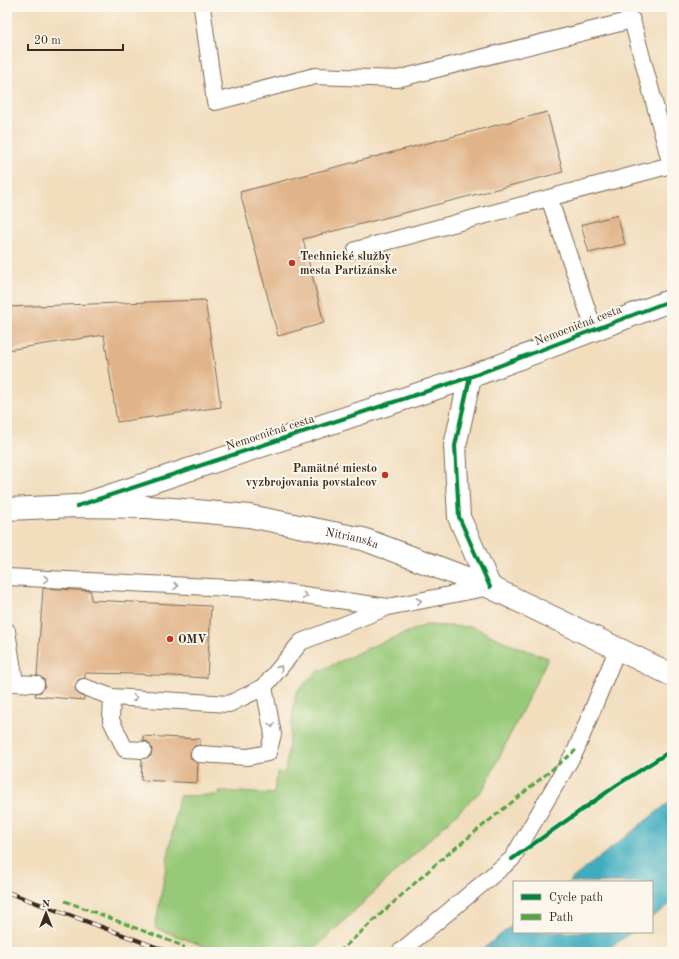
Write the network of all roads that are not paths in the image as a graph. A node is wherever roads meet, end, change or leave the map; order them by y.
1 (202, 7) edge
2 (549, 198) junction
3 (356, 250) dead end
4 (672, 300) edge
5 (594, 329) junction
6 (470, 377) junction
7 (77, 506) junction
8 (7, 509) edge
9 (7, 577) edge
10 (490, 587) junction
11 (388, 607) junction
12 (7, 632) edge
13 (617, 650) junction
14 (672, 675) edge
15 (36, 684) dead end
16 (84, 687) dead end
17 (264, 687) junction
18 (112, 697) junction
19 (143, 750) dead end
20 (199, 754) dead end
21 (400, 952) edge

1 - 2 lane
2 - 3 lane
2 - 5 lane
4 - 5 street, Nemocničná cesta
5 - 6 street, Nemocničná cesta
6 - 7 street, Nemocničná cesta
6 - 10 street
7 - 8 street, Nitrianska
7 - 10 street, Nitrianska
9 -> 11 lane
11 -> 10 lane
10 - 13 street, Nitrianska
17 -> 11 lane
12 - 15 lane
13 - 14 street, Nitrianska
13 - 21 lane
16 - 18 lane
18 -> 17 lane
17 -> 20 lane
18 - 19 lane

